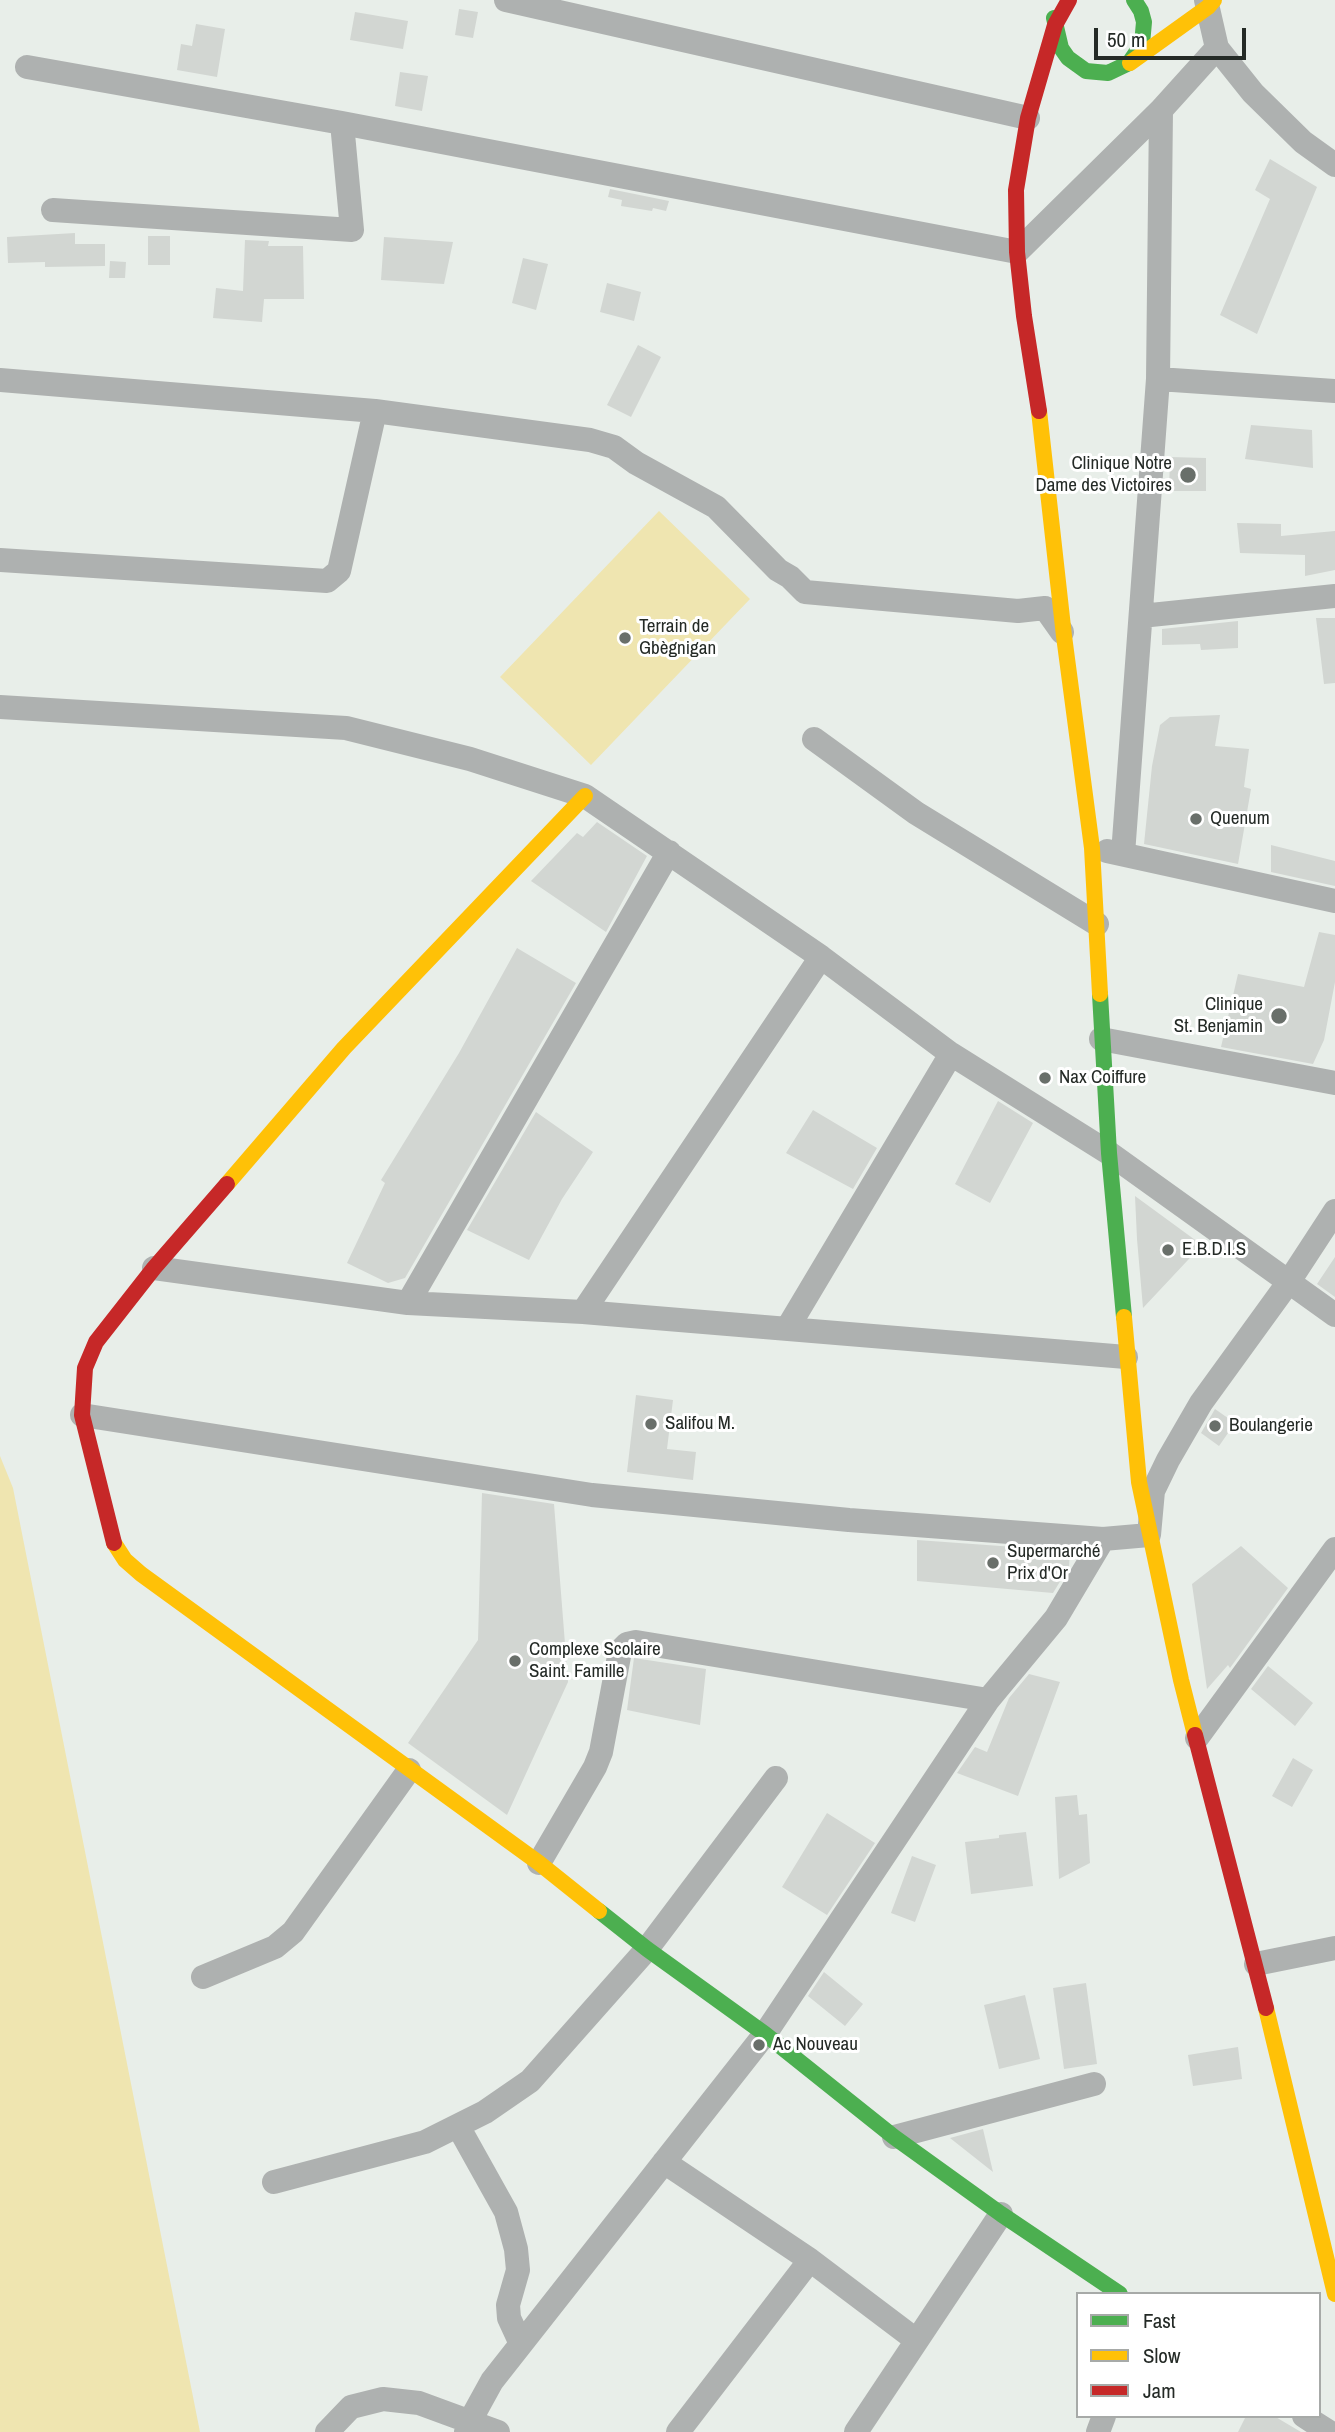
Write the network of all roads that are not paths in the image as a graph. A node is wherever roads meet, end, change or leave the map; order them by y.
1 (506, 0) edge
2 (1052, 0) edge
3 (1069, 0) edge
4 (1134, 0) edge
5 (1210, 2) edge
6 (1055, 25) junction
7 (1217, 48) junction
8 (1129, 64) junction
9 (27, 67) dead end
10 (1161, 110) junction
11 (1028, 118) junction
12 (342, 123) junction
13 (1335, 165) edge
14 (53, 210) dead end
15 (1017, 252) junction
16 (1158, 379) junction
17 (0, 380) edge
18 (1335, 391) edge
19 (375, 411) junction
20 (0, 560) edge
21 (1335, 596) edge
22 (1142, 616) junction
23 (1064, 636) junction
24 (0, 707) edge
25 (814, 739) dead end
26 (585, 796) junction
27 (1092, 848) junction
28 (669, 852) junction
29 (1123, 854) junction
30 (1335, 901) edge
31 (1097, 924) junction
32 (821, 957) junction
33 (1101, 1039) junction
34 (951, 1054) junction
35 (1335, 1083) edge
36 (1109, 1153) junction
37 (1335, 1211) edge
38 (154, 1268) junction
39 (1288, 1283) junction
40 (408, 1303) junction
41 (583, 1312) junction
42 (1335, 1315) edge
43 (787, 1329) junction
44 (1126, 1357) junction
45 (82, 1415) junction
46 (1149, 1535) junction
47 (1103, 1539) junction
48 (1335, 1549) edge
49 (988, 1700) junction
50 (1197, 1738) junction
51 (409, 1770) junction
52 (775, 1778) dead end
53 (539, 1863) junction
54 (1335, 1948) edge
55 (647, 1949) junction
56 (1256, 1964) junction
57 (203, 1977) dead end
58 (765, 2034) junction
59 (1094, 2084) dead end
60 (458, 2126) junction
61 (894, 2137) junction
62 (664, 2162) junction
63 (274, 2182) dead end
64 (1002, 2214) junction
65 (810, 2260) junction
66 (1117, 2292) edge
67 (1335, 2294) edge
68 (916, 2340) junction
69 (521, 2344) junction
70 (468, 2426) edge
71 (327, 2432) edge
72 (498, 2432) edge
73 (678, 2432) edge
74 (856, 2432) edge

1 - 11 street
2 - 6 street
3 - 6 street
4 - 8 street
5 - 7 street
5 - 8 street
6 - 8 street
6 - 11 street
7 - 10 street
7 - 13 street
9 - 12 street
10 - 15 street
10 - 16 street
11 - 15 street
12 - 14 street
12 - 15 street
15 - 23 street
16 - 18 street
16 - 22 street
17 - 19 street
19 - 20 street
19 - 23 street
21 - 22 street
22 - 29 street
23 - 27 street
24 - 26 street
25 - 31 street
26 - 28 street
26 - 38 street
27 - 29 street
27 - 31 street
28 - 32 street
28 - 40 street
29 - 30 street
31 - 33 street
32 - 34 street
32 - 41 street
33 - 35 street
33 - 36 street
34 - 36 street
34 - 43 street
36 - 39 street
36 - 44 street
37 - 39 street
38 - 40 street
38 - 45 street
39 - 42 street
39 - 46 street
40 - 41 street
41 - 43 street
43 - 44 street
44 - 46 street
45 - 47 street
45 - 51 street
46 - 47 street
46 - 50 street
47 - 49 street
48 - 50 street
49 - 53 street
49 - 58 street
50 - 56 street
51 - 53 street
51 - 57 street
52 - 55 street
53 - 55 street
54 - 56 street
55 - 58 street
55 - 60 street
56 - 67 street
58 - 61 street
58 - 62 street
59 - 61 street
60 - 63 street
60 - 69 street
61 - 64 street
62 - 65 street
62 - 69 street
64 - 66 street
64 - 68 street
65 - 68 street
65 - 73 street
68 - 74 street
69 - 70 street
70 - 71 street
70 - 72 street

